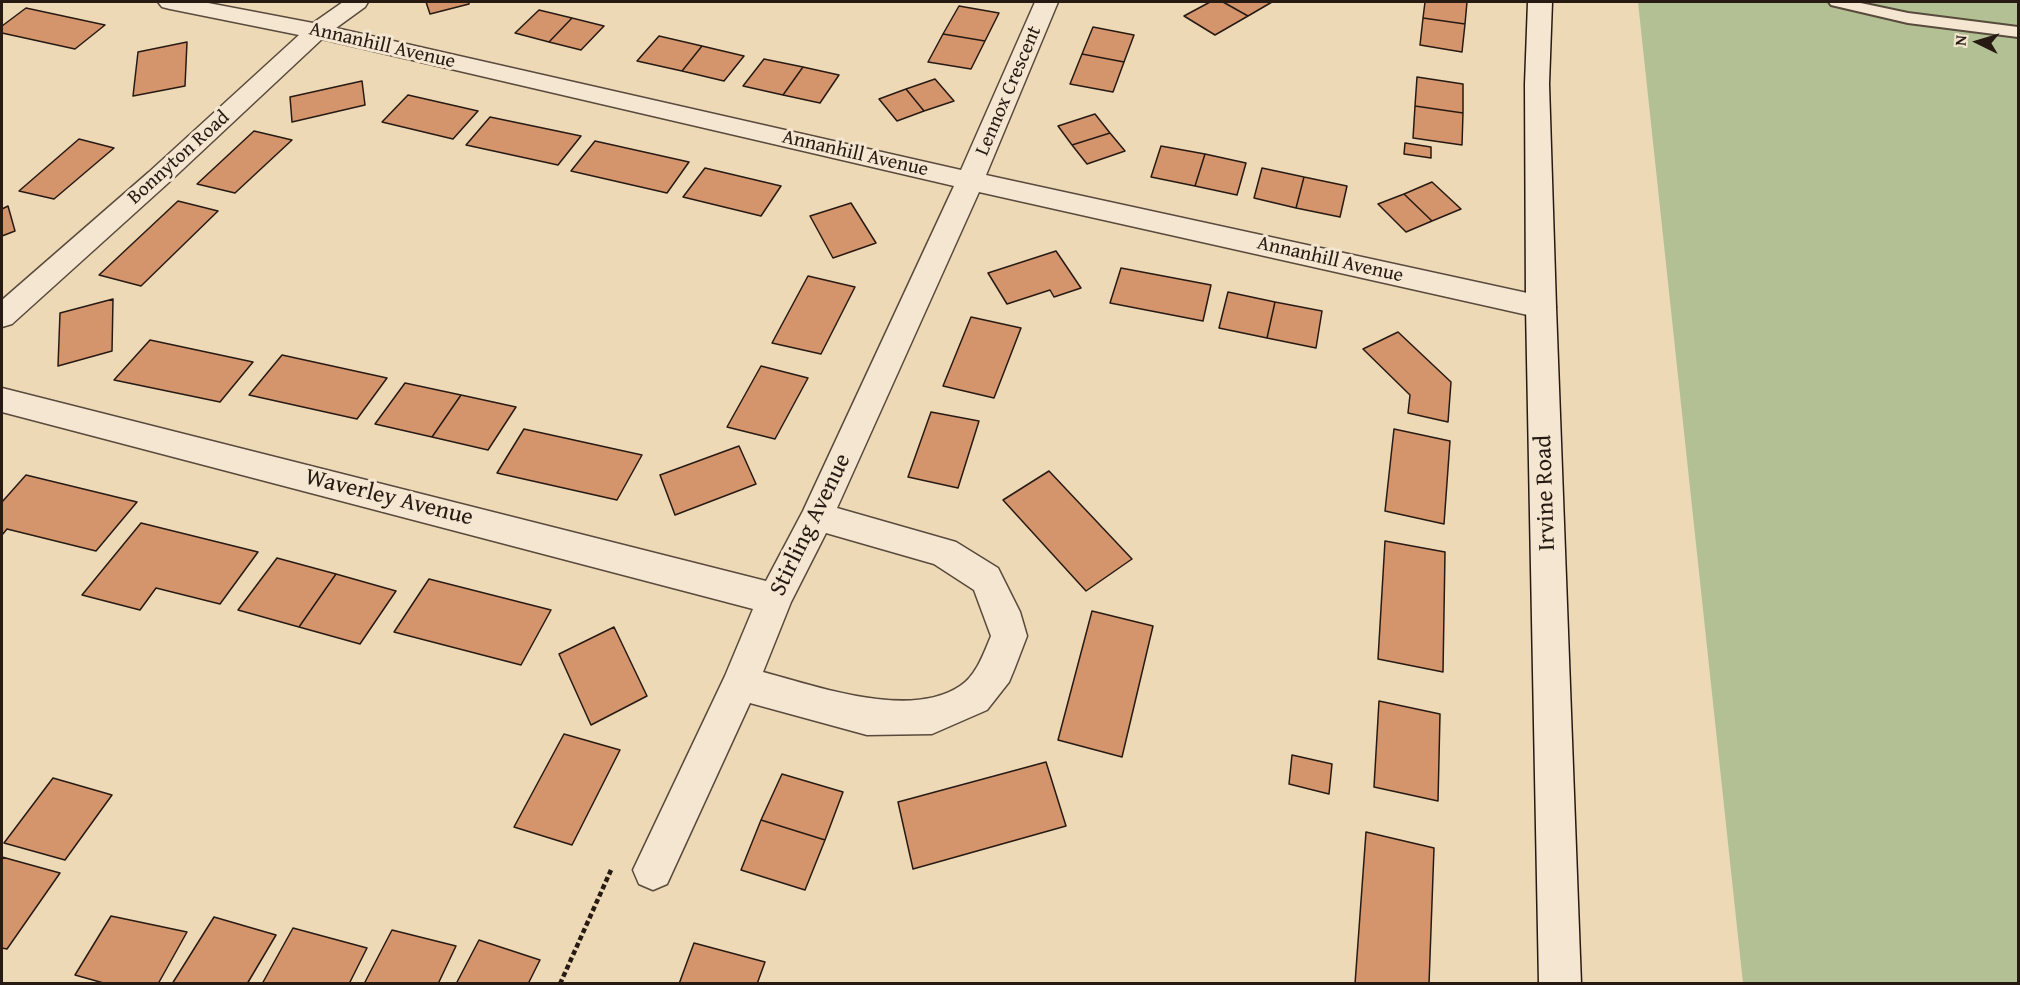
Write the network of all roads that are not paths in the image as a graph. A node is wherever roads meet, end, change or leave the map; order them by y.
1 (170, 2) edge
2 (357, 2) edge
3 (1047, 2) edge
4 (1540, 2) edge
5 (1837, 2) edge
6 (317, 31) junction
7 (2019, 32) edge
8 (970, 181) junction
9 (1541, 307) junction
10 (2, 315) edge
11 (2, 400) edge
12 (818, 516) junction
13 (775, 598) junction
14 (740, 683) junction
15 (653, 870) road end
16 (1560, 984) edge

1 - 6 street, Annanhill Avenue
2 - 6 street, Bonnyton Road
3 - 8 street, Lennox Crescent
4 - 9 street, Irvine Road
5 - 7 lane
6 - 8 street, Annanhill Avenue
6 - 10 street, Bonnyton Road
8 - 9 street, Annanhill Avenue
8 - 12 street, Stirling Avenue
9 - 16 street, Irvine Road
11 - 13 street, Waverley Avenue
12 - 13 street, Stirling Avenue
12 - 14 street
13 - 14 street, Stirling Avenue
14 - 15 street, Stirling Avenue

